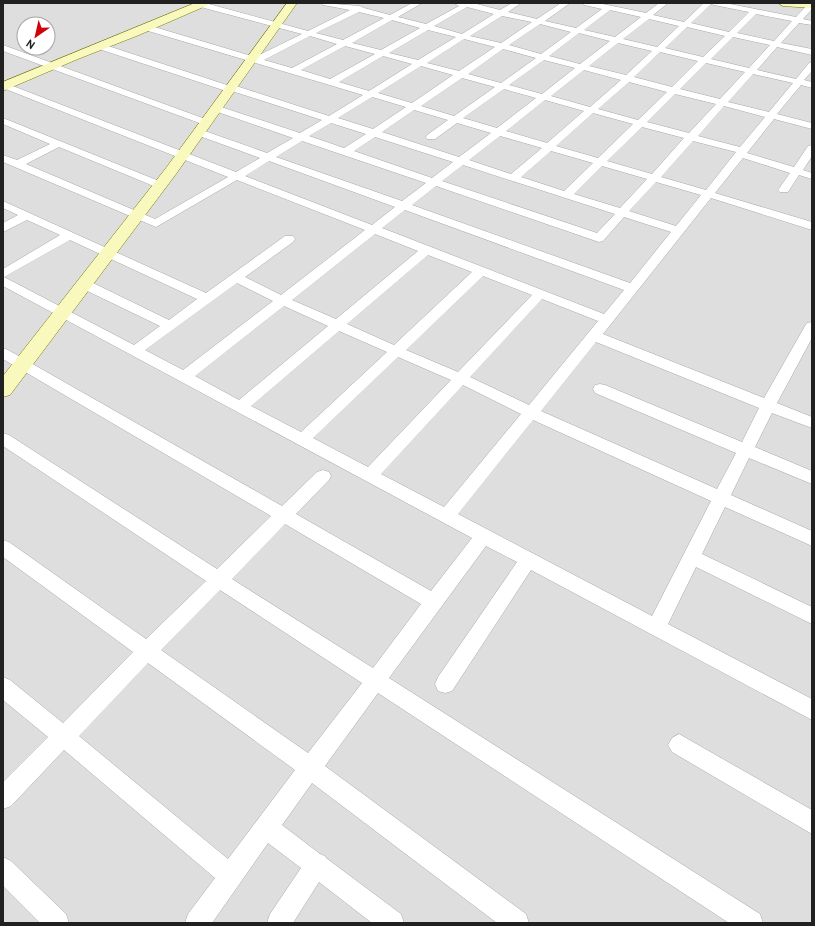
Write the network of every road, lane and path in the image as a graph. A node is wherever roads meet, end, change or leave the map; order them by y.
1 (200, 3) edge
2 (292, 3) edge
3 (326, 3) edge
4 (370, 3) edge
5 (418, 3) edge
6 (517, 3) edge
7 (566, 3) edge
8 (587, 3) edge
9 (664, 3) edge
10 (708, 3) edge
11 (714, 3) edge
12 (783, 3) edge
13 (465, 4) edge
14 (812, 5) edge
15 (608, 8) junction
16 (357, 9) junction
17 (755, 11) junction
18 (501, 13) junction
19 (647, 16) junction
20 (390, 18) junction
21 (798, 20) junction
22 (537, 21) junction
23 (812, 23) edge
24 (276, 25) junction
25 (686, 25) junction
26 (148, 28) junction
27 (427, 28) junction
28 (577, 31) junction
29 (308, 34) junction
30 (731, 35) junction
31 (463, 37) junction
32 (617, 40) junction
33 (344, 43) junction
34 (775, 44) junction
35 (99, 46) junction
36 (500, 46) junction
37 (3, 48) edge
38 (659, 50) junction
39 (812, 52) edge
40 (382, 54) junction
41 (542, 57) junction
42 (253, 59) junction
43 (704, 60) junction
44 (419, 64) junction
45 (812, 64) edge
46 (52, 66) junction
47 (582, 67) junction
48 (293, 71) junction
49 (751, 71) junction
50 (459, 75) junction
51 (628, 79) junction
52 (332, 82) junction
53 (798, 82) junction
54 (812, 85) edge
55 (501, 86) junction
56 (4, 87) edge
57 (230, 88) junction
58 (673, 91) junction
59 (371, 94) junction
60 (543, 97) junction
61 (722, 103) junction
62 (413, 106) junction
63 (216, 108) junction
64 (591, 110) junction
65 (771, 116) junction
66 (330, 119) junction
67 (455, 119) junction
68 (3, 121) edge
69 (640, 123) junction
70 (812, 126) edge
71 (202, 127) junction
72 (499, 132) junction
73 (374, 133) junction
74 (301, 137) junction
75 (431, 137) dead end
76 (691, 137) junction
77 (58, 144) junction
78 (548, 146) junction
79 (812, 148) edge
80 (346, 152) junction
81 (741, 153) junction
82 (182, 155) junction
83 (3, 158) edge
84 (268, 158) junction
85 (461, 161) junction
86 (600, 162) junction
87 (17, 164) junction
88 (797, 171) junction
89 (237, 176) junction
90 (812, 176) edge
91 (513, 178) junction
92 (654, 178) junction
93 (434, 182) junction
94 (160, 185) junction
95 (784, 190) dead end
96 (708, 194) junction
97 (566, 195) junction
98 (3, 204) edge
99 (404, 206) junction
100 (622, 213) junction
101 (27, 215) junction
102 (136, 216) junction
103 (812, 226) edge
104 (3, 228) edge
105 (374, 229) junction
106 (678, 231) junction
107 (69, 235) junction
108 (288, 239) dead end
109 (427, 250) junction
110 (108, 253) junction
111 (481, 271) junction
112 (3, 274) edge
113 (236, 278) junction
114 (3, 281) edge
115 (84, 284) junction
116 (632, 288) junction
117 (540, 294) junction
118 (207, 299) junction
119 (282, 301) junction
120 (62, 312) junction
121 (607, 320) junction
122 (338, 324) junction
123 (170, 326) junction
124 (812, 326) edge
125 (594, 336) junction
126 (396, 350) junction
127 (135, 351) junction
128 (3, 353) edge
129 (22, 364) junction
130 (184, 377) junction
131 (460, 378) junction
132 (600, 389) dead end
133 (3, 390) edge
134 (768, 405) junction
135 (240, 407) junction
136 (531, 413) junction
137 (812, 423) edge
138 (3, 439) edge
139 (302, 440) junction
140 (746, 450) junction
141 (323, 476) dead end
142 (369, 476) junction
143 (812, 478) edge
144 (720, 498) junction
145 (284, 515) junction
146 (446, 516) junction
147 (483, 536) junction
148 (812, 539) edge
149 (3, 547) edge
150 (692, 557) junction
151 (528, 560) junction
152 (219, 580) junction
153 (434, 602) junction
154 (812, 616) edge
155 (656, 628) junction
156 (147, 651) junction
157 (375, 681) junction
158 (445, 684) dead end
159 (3, 687) edge
160 (812, 710) edge
161 (63, 738) junction
162 (679, 745) dead end
163 (310, 768) junction
164 (3, 798) edge
165 (812, 823) edge
166 (266, 827) junction
167 (317, 864) junction
168 (3, 869) edge
169 (231, 877) junction
170 (57, 923) edge
171 (197, 923) edge
172 (279, 923) edge
173 (392, 923) edge
174 (517, 923) edge
175 (751, 923) edge

1 - 24 street
1 - 26 main road
2 - 24 main road
3 - 16 street
4 - 16 street
5 - 20 street
6 - 18 street
7 - 22 street
8 - 15 street
9 - 19 street
10 - 25 street
11 - 17 street
12 - 14 main road
13 - 18 street
13 - 27 street
14 - 21 street
15 - 19 street
15 - 28 street
16 - 20 street
16 - 29 street
17 - 21 street
17 - 30 street
18 - 22 street
18 - 31 street
19 - 25 street
19 - 32 street
20 - 27 street
20 - 33 street
21 - 23 street
21 - 34 street
22 - 28 street
22 - 36 street
24 - 29 street
24 - 42 main road
25 - 30 street
25 - 38 street
26 - 35 main road
26 - 42 street
27 - 31 street
27 - 40 street
28 - 32 street
28 - 41 street
29 - 33 street
29 - 42 street
30 - 34 street
30 - 43 street
31 - 36 street
31 - 44 street
32 - 38 street
32 - 47 street
33 - 40 street
33 - 48 street
34 - 39 street
34 - 49 street
35 - 46 main road
35 - 57 street
36 - 41 street
36 - 50 street
37 - 46 street
38 - 43 street
38 - 51 street
40 - 44 street
40 - 52 street
41 - 47 street
41 - 55 street
42 - 48 street
42 - 57 main road
43 - 49 street
43 - 58 street
44 - 50 street
44 - 59 street
45 - 53 street
46 - 56 main road
46 - 71 street
47 - 51 street
47 - 60 street
48 - 52 street
49 - 53 street
49 - 61 street
50 - 55 street
50 - 62 street
51 - 58 street
51 - 64 street
52 - 59 street
53 - 54 street
53 - 65 street
55 - 60 street
55 - 67 street
56 - 82 street
57 - 63 main road
57 - 66 street
58 - 61 street
58 - 69 street
59 - 62 street
59 - 66 street
60 - 64 street
60 - 72 street
61 - 65 street
61 - 76 street
62 - 67 street
62 - 73 street
63 - 71 main road
63 - 74 street
64 - 69 street
64 - 78 street
65 - 70 street
65 - 81 street
66 - 73 street
66 - 74 street
67 - 72 street
67 - 75 street
68 - 77 street
69 - 76 street
69 - 86 street
71 - 82 main road
71 - 84 street
72 - 78 street
72 - 85 street
73 - 80 street
73 - 85 street
74 - 80 street
74 - 84 street
76 - 81 street
76 - 92 street
77 - 87 street
77 - 94 street
78 - 86 street
78 - 91 street
79 - 88 street
80 - 93 street
81 - 88 street
81 - 96 street
82 - 89 street
82 - 94 main road
83 - 87 street
84 - 89 street
84 - 99 street
85 - 91 street
85 - 93 street
86 - 92 street
86 - 97 street
87 - 102 street
88 - 90 street
88 - 95 street
89 - 102 street
89 - 105 street
91 - 97 street
92 - 96 street
92 - 100 street
93 - 99 street
93 - 100 street
94 - 102 main road
96 - 103 street
96 - 106 street
97 - 100 street
98 - 101 street
99 - 105 street
99 - 116 street
100 - 106 street
101 - 104 street
101 - 107 street
102 - 110 main road
105 - 109 street
105 - 119 street
106 - 116 street
107 - 110 street
107 - 112 street
108 - 113 street
109 - 111 street
109 - 122 street
110 - 115 main road
110 - 118 street
111 - 117 street
111 - 126 street
113 - 118 street
113 - 119 street
114 - 120 street
115 - 120 main road
115 - 123 street
116 - 121 street
117 - 121 street
117 - 131 street
118 - 123 street
119 - 122 street
119 - 130 street
120 - 127 street
120 - 129 main road
121 - 125 street
122 - 126 street
122 - 135 street
123 - 127 street
124 - 134 street
125 - 134 street
125 - 136 street
126 - 131 street
126 - 139 street
127 - 130 street
128 - 129 street
129 - 133 main road
129 - 145 street
130 - 135 street
131 - 136 street
131 - 142 street
132 - 140 street
134 - 137 street
134 - 140 street
135 - 139 street
136 - 144 street
136 - 146 street
138 - 152 street
139 - 142 street
140 - 143 street
140 - 144 street
141 - 145 street
142 - 146 street
144 - 148 street
144 - 150 street
145 - 152 street
145 - 153 street
146 - 147 street
147 - 151 street
147 - 153 street
149 - 156 street
150 - 154 street
150 - 155 street
151 - 155 street
151 - 158 street
152 - 156 street
152 - 157 street
153 - 157 street
155 - 160 street
156 - 161 street
156 - 163 street
157 - 163 street
157 - 175 street
159 - 161 street
161 - 164 street
161 - 169 street
162 - 165 street
163 - 166 street
163 - 174 street
166 - 167 street
166 - 169 street
167 - 172 street
167 - 173 street
168 - 170 street
169 - 171 street

